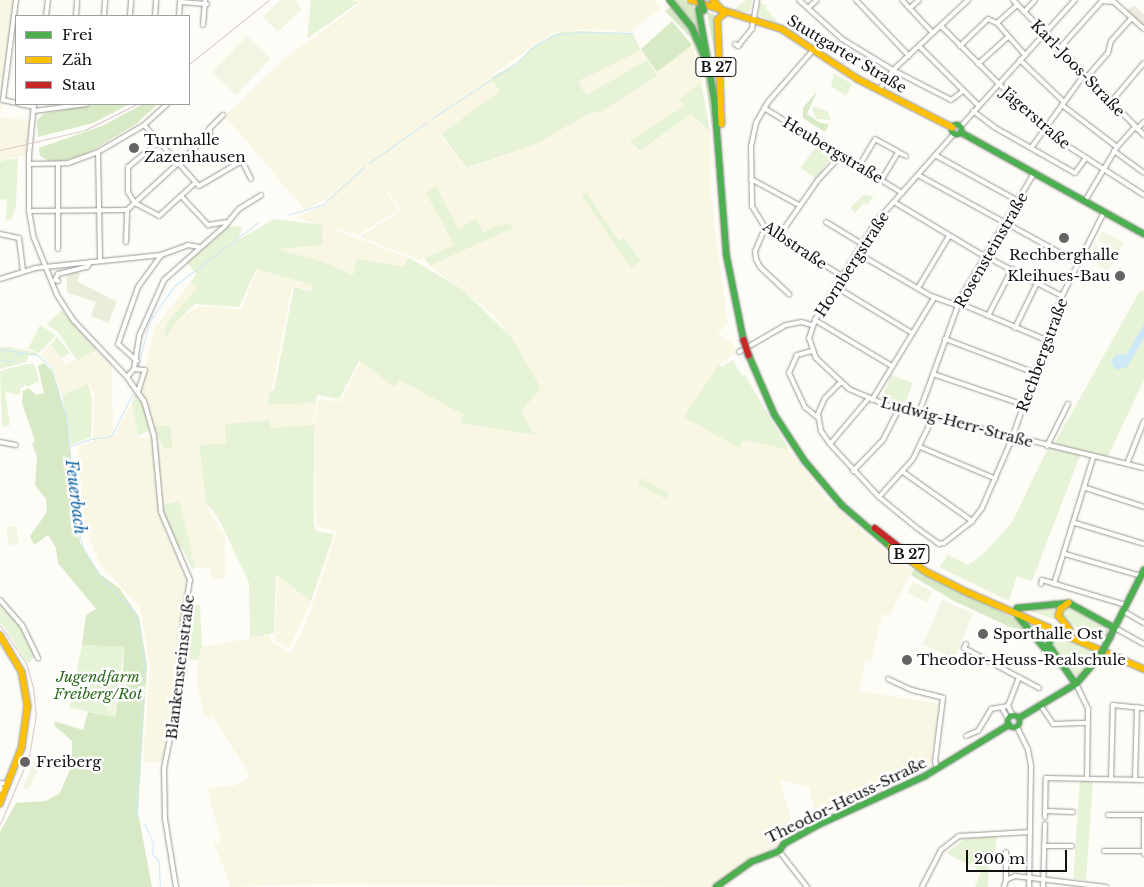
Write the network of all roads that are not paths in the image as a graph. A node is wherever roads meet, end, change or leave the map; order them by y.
1 (16, 0) edge
2 (48, 0) edge
3 (77, 0) edge
4 (105, 0) edge
5 (131, 0) edge
6 (156, 0) edge
7 (691, 0) edge
8 (696, 0) edge
9 (701, 0) edge
10 (713, 0) edge
11 (757, 0) edge
12 (799, 0) edge
13 (817, 0) edge
14 (856, 0) edge
15 (902, 0) edge
16 (919, 0) edge
17 (968, 0) edge
18 (1012, 0) edge
19 (1035, 0) edge
20 (1076, 0) edge
21 (180, 1) edge
22 (206, 2) edge
23 (672, 2) edge
24 (1017, 5) junction
25 (808, 8) junction
26 (910, 8) junction
27 (703, 9) junction
28 (1024, 12) junction
29 (726, 13) junction
30 (46, 15) edge
31 (76, 15) edge
32 (104, 15) edge
33 (130, 15) edge
34 (154, 15) edge
35 (179, 15) edge
36 (1132, 18) junction
37 (754, 19) junction
38 (997, 23) junction
39 (203, 25) dead end
40 (941, 26) junction
41 (1144, 29) edge
42 (933, 33) junction
43 (1044, 34) junction
44 (1008, 37) junction
45 (735, 44) dead end
46 (960, 46) junction
47 (920, 47) junction
48 (814, 49) junction
49 (1058, 50) junction
50 (1025, 55) junction
51 (909, 56) junction
52 (1020, 60) junction
53 (1144, 63) edge
54 (978, 64) junction
55 (893, 70) junction
56 (1085, 76) junction
57 (714, 84) junction
58 (997, 84) junction
59 (879, 90) junction
60 (963, 91) junction
61 (15, 102) edge
62 (1111, 102) junction
63 (1063, 103) junction
64 (69, 105) edge
65 (166, 105) edge
66 (978, 105) junction
67 (34, 107) edge
68 (764, 108) junction
69 (973, 111) junction
70 (223, 116) dead end
71 (1144, 122) edge
72 (722, 124) junction
73 (144, 125) junction
74 (961, 126) junction
75 (952, 127) junction
76 (1044, 128) junction
77 (1136, 128) junction
78 (962, 133) junction
79 (953, 135) junction
80 (1144, 135) edge
81 (160, 142) junction
82 (1031, 148) junction
83 (1116, 149) junction
84 (98, 152) junction
85 (898, 152) junction
86 (840, 155) junction
87 (935, 155) junction
88 (906, 156) dead end
89 (1085, 159) junction
90 (178, 162) junction
91 (29, 164) junction
92 (58, 164) junction
93 (859, 166) junction
94 (1102, 171) junction
95 (1034, 173) junction
96 (1144, 173) edge
97 (918, 175) junction
98 (251, 179) dead end
99 (751, 179) junction
100 (882, 179) junction
101 (195, 183) junction
102 (902, 193) junction
103 (261, 195) dead end
104 (1144, 195) edge
105 (181, 196) junction
106 (1018, 201) junction
107 (1084, 201) junction
108 (894, 202) junction
109 (135, 203) junction
110 (799, 205) junction
111 (99, 210) junction
112 (127, 210) junction
113 (30, 211) junction
114 (60, 211) junction
115 (1104, 212) junction
116 (228, 222) junction
117 (826, 222) dead end
118 (1006, 224) junction
119 (766, 228) junction
120 (0, 234) edge
121 (1144, 234) edge
122 (779, 236) junction
123 (949, 236) junction
124 (126, 242) dead end
125 (862, 244) junction
126 (198, 247) junction
127 (58, 250) dead end
128 (857, 253) junction
129 (161, 255) junction
130 (986, 256) junction
131 (100, 260) junction
132 (90, 262) junction
133 (1077, 262) junction
134 (45, 266) junction
135 (1012, 269) junction
136 (23, 270) junction
137 (842, 276) junction
138 (0, 279) edge
139 (58, 282) dead end
140 (1037, 283) junction
141 (836, 287) junction
142 (918, 288) junction
143 (789, 294) dead end
144 (1062, 296) junction
145 (934, 298) junction
146 (958, 305) junction
147 (988, 316) junction
148 (815, 320) junction
149 (812, 325) junction
150 (1015, 328) junction
151 (912, 333) junction
152 (746, 338) junction
153 (945, 339) junction
154 (1046, 340) junction
155 (812, 351) junction
156 (739, 352) dead end
157 (137, 361) junction
158 (892, 366) junction
159 (134, 369) junction
160 (1035, 373) junction
161 (933, 374) junction
162 (127, 377) junction
163 (840, 382) junction
164 (138, 391) junction
165 (870, 399) junction
166 (1068, 404) dead end
167 (1024, 405) junction
168 (899, 409) junction
169 (919, 413) junction
170 (818, 417) junction
171 (933, 417) junction
172 (1144, 421) edge
173 (1012, 437) junction
174 (0, 442) edge
175 (830, 444) junction
176 (16, 445) dead end
177 (1047, 446) junction
178 (920, 447) junction
179 (1093, 458) junction
180 (1127, 464) junction
181 (1144, 468) edge
182 (853, 471) junction
183 (904, 472) junction
184 (996, 479) junction
185 (1086, 488) junction
186 (878, 496) junction
187 (1144, 507) edge
188 (972, 521) junction
189 (1075, 523) junction
190 (1144, 544) edge
191 (1064, 554) junction
192 (1142, 578) edge
193 (1041, 584) dead end
194 (1054, 584) junction
195 (0, 600) edge
196 (1069, 603) junction
197 (1125, 608) junction
198 (1016, 610) junction
199 (1144, 623) edge
200 (1115, 628) junction
201 (1070, 632) junction
202 (0, 635) edge
203 (966, 644) dead end
204 (1144, 644) edge
205 (38, 658) dead end
206 (1057, 660) junction
207 (1144, 663) edge
208 (1144, 669) edge
209 (1019, 677) junction
210 (888, 679) dead end
211 (1076, 684) junction
212 (1039, 688) dead end
213 (1008, 706) junction
214 (1041, 706) junction
215 (1137, 707) junction
216 (1002, 708) junction
217 (1144, 708) edge
218 (1019, 718) junction
219 (1010, 720) junction
220 (1088, 724) junction
221 (1017, 727) junction
222 (966, 736) dead end
223 (937, 768) junction
224 (1087, 778) junction
225 (1111, 779) junction
226 (1135, 779) junction
227 (1144, 780) edge
228 (0, 784) edge
229 (8, 784) junction
230 (4, 795) junction
231 (0, 804) edge
232 (1045, 811) junction
233 (1073, 812) dead end
234 (1108, 815) dead end
235 (1144, 815) edge
236 (1045, 817) dead end
237 (1045, 824) dead end
238 (1030, 832) junction
239 (1045, 846) junction
240 (1072, 846) dead end
241 (778, 851) junction
242 (1104, 851) dead end
243 (1006, 852) dead end
244 (1143, 852) edge
245 (1029, 877) junction
246 (1043, 879) junction
247 (1006, 880) junction
248 (1071, 884) edge
249 (176, 887) edge
250 (716, 887) edge
251 (807, 887) edge
252 (922, 887) edge
253 (1004, 887) edge
254 (1029, 887) edge
255 (1043, 887) edge
256 (1105, 887) edge

1 - 61 street
2 - 30 street
3 - 31 street
4 - 32 street
5 - 33 street
6 - 34 street
7 - 27 main road, Stuttgarter Straße
8 - 27 main road, B 27
9 - 27 main road, B 27, bridge
10 - 29 main road
11 - 37 street
12 - 25 street
13 - 25 street
14 - 51 street
15 - 26 street
16 - 26 street
17 - 40 street
18 - 24 street, Karl-Joos-Straße
19 - 28 street
20 - 43 street
21 - 22 street
21 - 35 street
22 - 39 street
23 - 57 main road, B 27
24 - 28 street, Karl-Joos-Straße
24 - 38 street
25 - 55 street
26 - 42 street
27 - 29 main road, Stuttgarter Straße
27 - 57 main road, B 27
27 - 72 main road, B 27
28 - 43 street, Karl-Joos-Straße
29 - 37 main road, Stuttgarter Straße
29 - 72 main road
36 - 41 street
36 - 49 street
36 - 56 street
37 - 45 street
37 - 48 main road, Stuttgarter Straße
38 - 44 street
38 - 46 street
40 - 42 street
40 - 46 street, Jägerstraße
42 - 47 street
43 - 49 street, Karl-Joos-Straße
43 - 50 street
44 - 50 street
44 - 54 street
46 - 54 street, Jägerstraße
47 - 51 street
47 - 60 street
48 - 59 main road, Stuttgarter Straße
48 - 68 street, Albstraße
49 - 56 street, Karl-Joos-Straße
50 - 52 street
51 - 55 street
52 - 58 street
52 - 63 street
53 - 62 street
54 - 58 street, Jägerstraße
55 - 59 street
55 - 60 street
56 - 62 street, Karl-Joos-Straße
56 - 63 street
57 - 152 main road, B 27
58 - 66 street
58 - 76 street, Jägerstraße
59 - 75 main road, Stuttgarter Straße
60 - 66 street
62 - 77 street, Karl-Joos-Straße
63 - 76 street
63 - 83 street
64 - 67 street
65 - 73 street
66 - 69 street
67 - 91 street, Blankensteinstraße
68 - 86 street, Heubergstraße
68 - 99 street, Albstraße
69 - 74 street
69 - 82 street
70 - 90 street
71 - 77 street
72 - 152 main road, B 27
73 - 81 street
73 - 84 street
74 - 75 main road
74 - 78 main road
75 - 79 main road
76 - 82 street
76 - 89 street, Jägerstraße
77 - 80 street, Karl-Joos-Straße
77 - 83 street
78 - 79 main road
78 - 95 main road
79 - 87 street, Hornbergstraße
81 - 90 street
81 - 109 street
82 - 89 street
83 - 94 street
83 - 96 street
84 - 92 street
84 - 111 street
85 - 88 street
85 - 93 street
85 - 100 street
86 - 93 street, Heubergstraße
86 - 110 street
87 - 97 street, Hornbergstraße
87 - 106 street
89 - 94 street, Jägerstraße
90 - 101 street
90 - 109 street
91 - 92 street
91 - 113 street, Blankensteinstraße
92 - 114 street
93 - 100 street, Heubergstraße
94 - 104 street, Jägerstraße
94 - 107 street
95 - 106 street, Rosensteinstraße
95 - 107 main road
97 - 102 street, Hornbergstraße
97 - 118 street
98 - 101 street
99 - 110 street
99 - 119 street, Albstraße
100 - 102 street, Heubergstraße
101 - 105 street
102 - 108 street, Hornbergstraße
103 - 116 street
105 - 109 street
105 - 116 street
106 - 118 street, Rosensteinstraße
107 - 115 main road
108 - 123 street
108 - 125 street, Hornbergstraße
109 - 112 street
110 - 122 street
111 - 112 street
111 - 114 street
111 - 131 street
112 - 124 street
113 - 114 street
113 - 134 street, Blankensteinstraße
114 - 127 street
115 - 121 main road
115 - 133 street, Rechbergstraße
116 - 126 street
117 - 125 street
118 - 130 street, Rosensteinstraße
118 - 133 street
119 - 122 street, Albstraße
119 - 143 street
120 - 136 street
122 - 137 street, Albstraße
123 - 130 street
123 - 142 street
125 - 128 street, Hornbergstraße
126 - 129 street
126 - 157 street
128 - 137 street, Hornbergstraße
128 - 142 street
129 - 131 street
129 - 157 street
130 - 135 street
130 - 146 street, Rosensteinstraße
131 - 132 street
132 - 134 street
132 - 139 street
133 - 144 street, Rechbergstraße
134 - 136 street
134 - 162 street, Blankensteinstraße
135 - 140 street
135 - 147 street
136 - 138 street
137 - 141 street, Hornbergstraße
140 - 144 street
140 - 150 street
141 - 148 street, Hornbergstraße
141 - 151 street
142 - 145 street
144 - 154 street, Rechbergstraße
145 - 146 street
145 - 151 street
146 - 147 street
146 - 153 street, Rosensteinstraße
147 - 150 street
148 - 149 street, Hornbergstraße
148 - 158 street
149 - 155 street
149 - 156 street, Hornbergstraße
150 - 154 street
151 - 158 street
152 - 198 main road, B 27
153 - 160 street
153 - 161 street, Rosensteinstraße
154 - 160 street, Rechbergstraße
155 - 163 street, Ludwig-Herr-Straße
155 - 170 street
157 - 159 street
158 - 165 street
159 - 162 street
159 - 164 street
160 - 167 street, Rechbergstraße
161 - 167 street
161 - 169 street, Rosensteinstraße
162 - 164 street, Blankensteinstraße
163 - 165 street, Ludwig-Herr-Straße
163 - 170 street
164 - 249 street, Blankensteinstraße
165 - 168 street, Ludwig-Herr-Straße
165 - 175 street
166 - 177 street
167 - 173 street, Rechbergstraße
168 - 169 street, Ludwig-Herr-Straße
168 - 182 street
169 - 171 street, Ludwig-Herr-Straße
170 - 175 street
171 - 173 street, Ludwig-Herr-Straße
171 - 178 street
172 - 180 street
173 - 177 street, Ludwig-Herr-Straße
173 - 184 street, Rechbergstraße
174 - 176 street
175 - 182 street
177 - 179 street, Ludwig-Herr-Straße
178 - 183 street
178 - 184 street
179 - 180 street, Ludwig-Herr-Straße
179 - 185 street
180 - 181 street, Ludwig-Herr-Straße
182 - 186 street
183 - 186 street
183 - 188 street
184 - 188 street, Rechbergstraße
185 - 187 street
185 - 189 street
186 - 188 street, Rechbergstraße
189 - 190 street
189 - 191 street
191 - 192 street
191 - 194 street
192 - 197 main road
193 - 194 street
194 - 197 street
195 - 205 street
196 - 198 main road
196 - 200 main road
196 - 201 main road
197 - 199 street
197 - 200 main road
198 - 201 main road, B 27
198 - 206 main road, B 27
200 - 204 street
200 - 211 main road, bridge
201 - 206 main road, B 27
201 - 207 main road, B 27
201 - 208 main road, B 27
202 - 229 main road
203 - 209 street
206 - 211 main road, B 27
209 - 212 street
209 - 213 street
210 - 223 street, Theodor-Heuss-Straße
211 - 214 main road
211 - 220 street
213 - 216 street
213 - 219 street
214 - 218 main road
214 - 220 street
215 - 217 street
215 - 225 street
215 - 226 street
216 - 219 street
216 - 222 street
218 - 219 main road
218 - 221 main road
219 - 221 main road
219 - 223 main road, Theodor-Heuss-Straße
220 - 224 street
221 - 238 street
223 - 241 main road, Theodor-Heuss-Straße
224 - 225 street
224 - 232 street
225 - 226 street
226 - 227 street
228 - 229 street
228 - 230 street
229 - 230 main road
230 - 231 main road
232 - 233 street
232 - 236 street
234 - 235 street
235 - 244 street
237 - 239 street
238 - 245 street
238 - 252 street
239 - 240 street
239 - 246 street
241 - 250 main road, Theodor-Heuss-Straße
241 - 251 street
242 - 244 street
243 - 247 street
245 - 246 street
245 - 247 street
245 - 254 street
246 - 248 street
246 - 255 street
247 - 253 street
248 - 256 street

